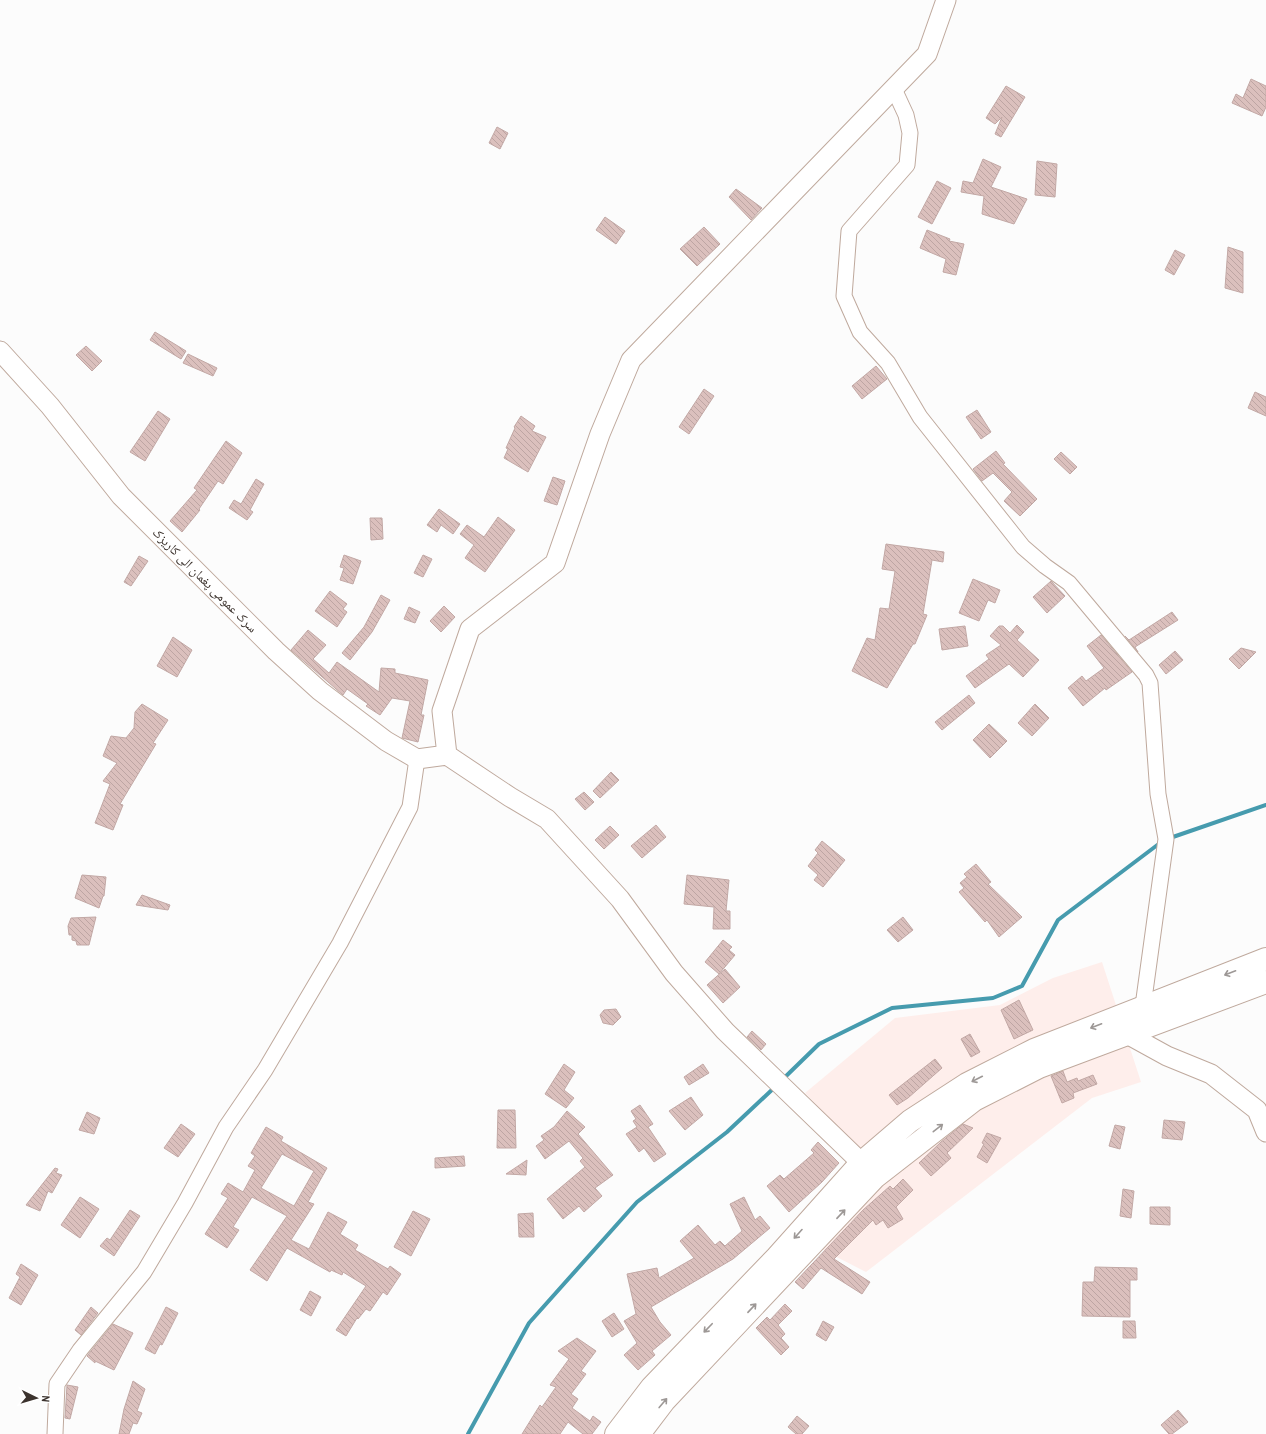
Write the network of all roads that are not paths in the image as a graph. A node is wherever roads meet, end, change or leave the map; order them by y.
1 (946, 0) edge
2 (894, 89) junction
3 (0, 351) edge
4 (447, 754) junction
5 (417, 759) junction
6 (1266, 959) edge
7 (1266, 982) edge
8 (1144, 1006) junction
9 (1124, 1025) junction
10 (1266, 1132) edge
11 (868, 1170) junction
12 (55, 1434) edge
13 (616, 1434) edge
14 (639, 1434) edge

1 - 2 street
2 - 4 street
2 - 8 street
3 - 5 street, سرک عمومی پغمان الی کاریزک
4 - 5 street
4 - 11 street
5 - 12 street
6 -> 8 main road
7 - 9 main road
8 - 9 main road
9 - 10 street
9 - 11 main road
11 -> 13 main road
14 -> 11 main road

